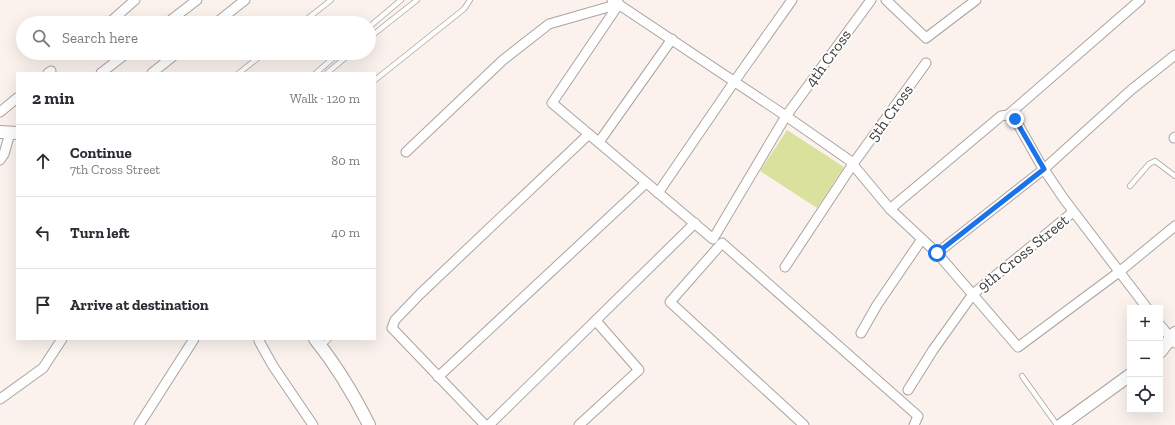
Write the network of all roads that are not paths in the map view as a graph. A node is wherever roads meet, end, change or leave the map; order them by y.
1 (135, 0) edge
2 (197, 0) edge
3 (228, 0) edge
4 (245, 0) edge
5 (331, 0) edge
6 (401, 0) edge
7 (417, 0) edge
8 (470, 0) edge
9 (792, 0) edge
10 (871, 0) edge
11 (886, 0) edge
12 (976, 0) edge
13 (1140, 0) edge
14 (616, 2) edge
15 (234, 8) junction
16 (117, 16) edge
17 (176, 16) edge
18 (224, 16) edge
19 (311, 16) edge
20 (376, 21) edge
21 (376, 32) edge
22 (672, 39) junction
23 (1175, 55) edge
24 (118, 60) edge
25 (168, 60) edge
26 (255, 60) edge
27 (331, 60) edge
28 (343, 60) edge
29 (926, 63) dead end
30 (102, 72) edge
31 (153, 72) edge
32 (240, 72) edge
33 (317, 72) edge
34 (328, 72) edge
35 (376, 79) edge
36 (734, 82) junction
37 (16, 99) edge
38 (0, 112) edge
39 (1008, 115) junction
40 (786, 116) junction
41 (9, 133) edge
42 (589, 134) junction
43 (598, 142) junction
44 (406, 152) dead end
45 (0, 160) edge
46 (853, 164) junction
47 (1044, 169) junction
48 (1175, 176) edge
49 (646, 183) junction
50 (1130, 186) dead end
51 (658, 193) junction
52 (890, 209) junction
53 (1073, 212) junction
54 (695, 223) junction
55 (1175, 226) edge
56 (922, 239) junction
57 (937, 253) junction
58 (784, 267) dead end
59 (1119, 272) junction
60 (973, 294) junction
61 (1145, 305) edge
62 (596, 321) junction
63 (1163, 328) edge
64 (861, 333) dead end
65 (1174, 339) edge
66 (61, 340) edge
67 (193, 340) edge
68 (260, 340) edge
69 (322, 342) edge
70 (1163, 349) edge
71 (1022, 376) dead end
72 (1127, 377) edge
73 (438, 378) junction
74 (908, 390) dead end
75 (0, 399) edge
76 (139, 425) edge
77 (313, 425) edge
78 (369, 425) edge
79 (485, 425) edge
80 (489, 425) edge
81 (579, 425) edge
82 (804, 425) edge
83 (914, 425) edge
84 (1057, 425) edge
85 (1061, 425) edge

1 - 16 street
2 - 17 street
3 - 15 street
4 - 15 street
5 - 19 lane
6 - 20 lane
7 - 21 lane
8 - 35 lane
9 - 36 street
10 - 40 street, 4th Cross
11 - 12 street
13 - 39 street
14 - 22 street
14 - 42 street
14 - 44 street
15 - 18 street
22 - 36 street
22 - 43 street
23 - 47 street
24 - 30 street
25 - 31 street
26 - 32 lane
27 - 33 lane
28 - 34 lane
29 - 46 street, 5th Cross
36 - 40 street
36 - 51 street
37 - 38 street
39 - 47 street
39 - 52 street
40 - 46 street
40 - 54 street, 4th Cross
41 - 45 street
42 - 43 street
42 - 73 street
43 - 49 street
46 - 52 street
46 - 58 street, 5th Cross
47 - 53 street
47 - 57 street
48 - 50 lane
49 - 51 street
49 - 73 street
51 - 54 street
52 - 56 street
53 - 59 street
53 - 60 street, 9th Cross Street
54 - 62 street
55 - 59 street
56 - 57 street
56 - 64 street
57 - 60 street
59 - 60 street
59 - 61 street
60 - 74 street, 9th Cross Street
62 - 80 street
62 - 81 street
63 - 65 street
65 - 70 street
66 - 75 street
67 - 76 street
68 - 77 street
69 - 78 street
71 - 84 lane
72 - 85 street
73 - 79 street
82 - 83 street

